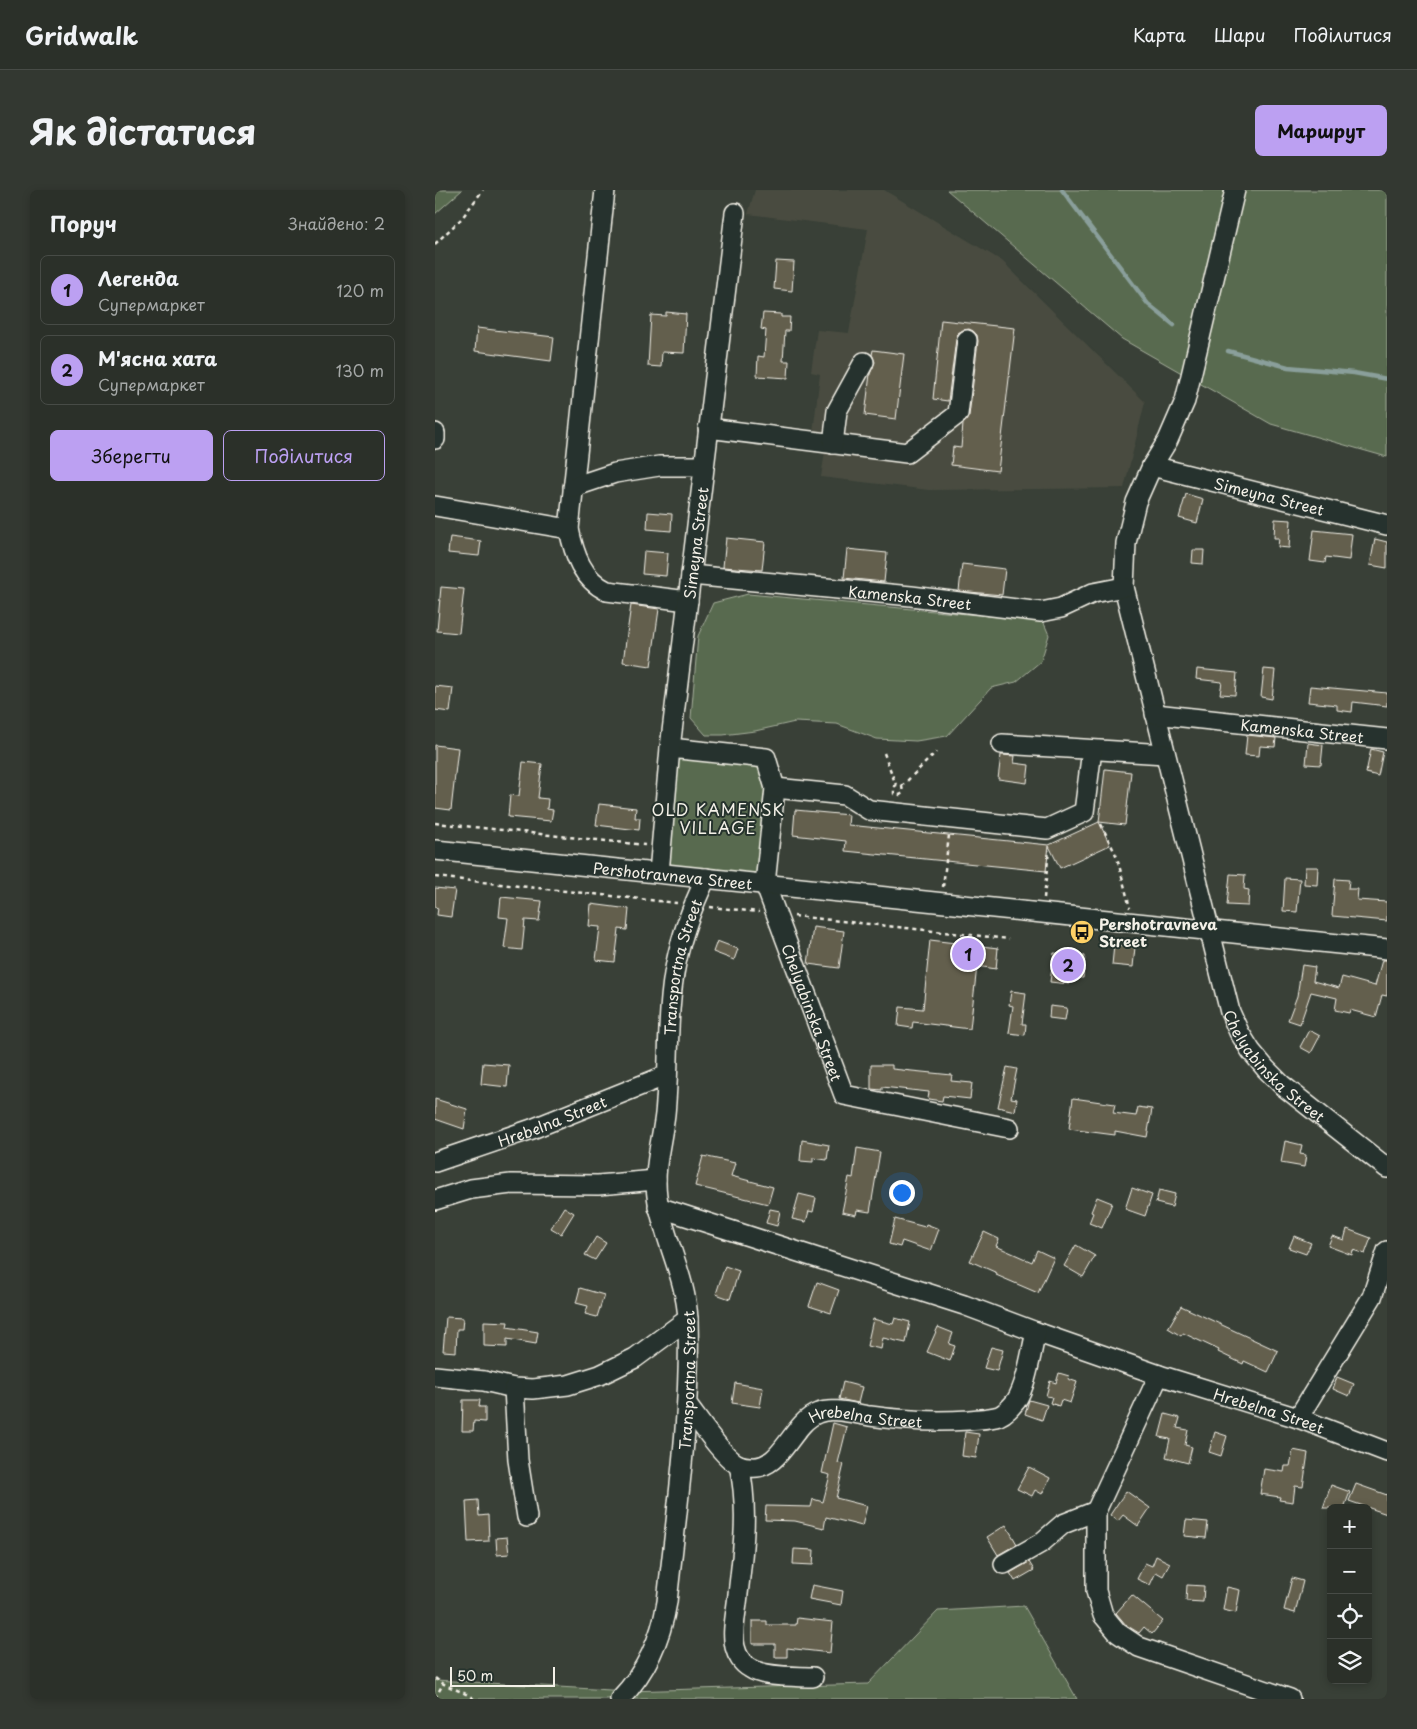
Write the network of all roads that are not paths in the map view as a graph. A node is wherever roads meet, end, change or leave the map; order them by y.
1 (605, 190) edge
2 (1235, 190) edge
3 (735, 213) dead end
4 (967, 340) dead end
5 (864, 362) dead end
6 (708, 428) junction
7 (435, 433) edge
8 (435, 439) edge
9 (833, 444) junction
10 (704, 466) junction
11 (1152, 466) junction
12 (573, 488) junction
13 (435, 506) edge
14 (1387, 526) edge
15 (569, 529) junction
16 (691, 575) junction
17 (1124, 587) junction
18 (688, 601) junction
19 (1155, 714) junction
20 (1387, 739) edge
21 (1002, 744) dead end
22 (670, 748) junction
23 (1091, 750) junction
24 (1165, 754) junction
25 (775, 788) junction
26 (435, 850) edge
27 (659, 873) junction
28 (706, 878) junction
29 (765, 884) junction
30 (1210, 930) junction
31 (1387, 949) edge
32 (667, 1075) junction
33 (1009, 1128) dead end
34 (435, 1162) edge
35 (1387, 1168) edge
36 (655, 1180) junction
37 (435, 1200) edge
38 (659, 1207) junction
39 (1387, 1251) edge
40 (1380, 1300) edge
41 (688, 1319) junction
42 (1036, 1332) junction
43 (1159, 1375) junction
44 (435, 1376) edge
45 (514, 1388) junction
46 (687, 1405) junction
47 (1298, 1418) junction
48 (1387, 1452) edge
49 (739, 1465) junction
50 (1096, 1511) junction
51 (527, 1517) dead end
52 (1005, 1564) dead end
53 (813, 1677) dead end
54 (620, 1699) edge
55 (1290, 1699) edge

1 - 12 street
2 - 11 street, Chelyabinska Street
3 - 6 street, Simeyna Street
4 - 9 street
5 - 9 street
6 - 9 street
6 - 10 street, Simeyna Street
7 - 8 street
10 - 12 street
10 - 16 street, Simeyna Street
11 - 14 street, Simeyna Street
11 - 17 street, Chelyabinska Street
12 - 15 street
13 - 15 street
15 - 18 street
16 - 17 street, Kamenska Street
16 - 18 street, Simeyna Street
17 - 19 street, Chelyabinska Street
18 - 22 street, Simeyna Street
19 - 20 street, Kamenska Street
19 - 24 street, Chelyabinska Street
21 - 23 street
22 - 25 street
22 - 27 street, Simeyna Street
23 - 24 street
23 - 25 street
24 - 30 street, Chelyabinska Street
25 - 29 street
26 - 27 street, Pershotravneva Street
27 - 28 street, Pershotravneva Street
28 - 29 street, Pershotravneva Street
28 - 32 street, Transportna Street
29 - 30 street, Pershotravneva Street
29 - 33 street, Chelyabinska Street
30 - 31 street, Pershotravneva Street
30 - 35 street, Chelyabinska Street
32 - 34 street, Hrebelna Street
32 - 36 street, Transportna Street
36 - 37 street
36 - 38 street, Transportna Street
38 - 41 street, Transportna Street
38 - 42 street, Hrebelna Street
39 - 40 street
40 - 47 street
41 - 45 street
41 - 46 street, Transportna Street
42 - 43 street, Hrebelna Street
42 - 49 street, Hrebelna Street
43 - 47 street, Hrebelna Street
43 - 50 street
44 - 45 street
45 - 51 street
46 - 49 street
46 - 54 street, Transportna Street
47 - 48 street, Hrebelna Street
49 - 53 street
50 - 52 street
50 - 55 street

